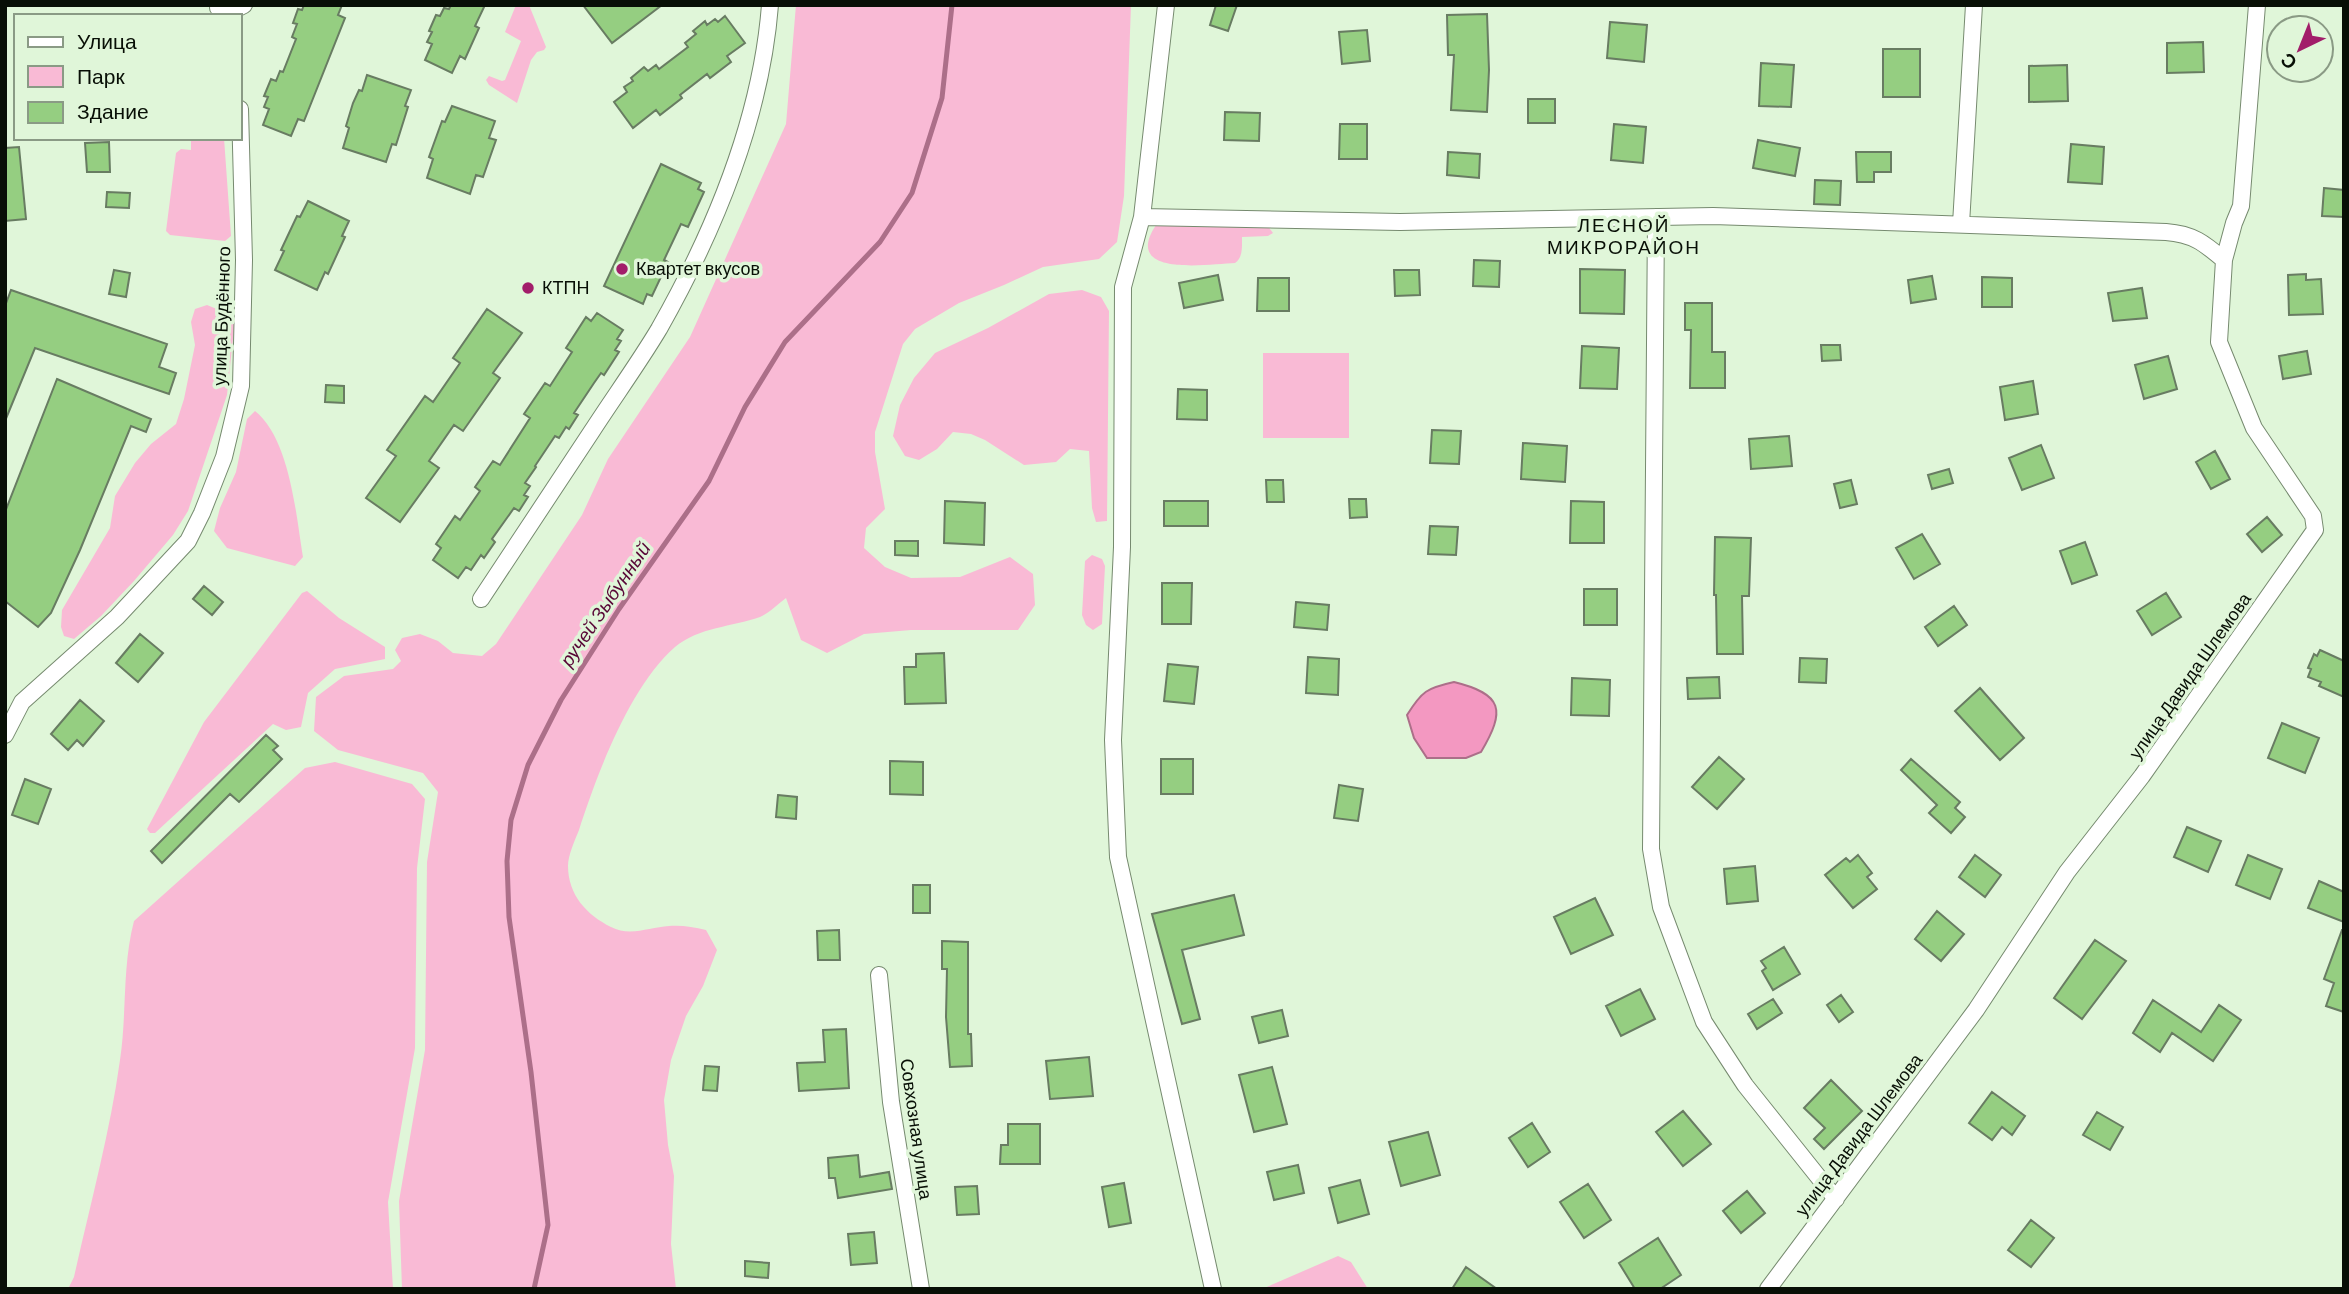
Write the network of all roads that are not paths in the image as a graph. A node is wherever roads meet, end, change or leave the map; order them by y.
1 (770, 5) edge
2 (1166, 5) edge
3 (1974, 5) edge
4 (2257, 5) edge
5 (218, 8) dead end
6 (239, 9) edge
7 (241, 140) edge
8 (1142, 217) junction
9 (1656, 217) junction
10 (1961, 225) junction
11 (2224, 260) junction
12 (481, 599) dead end
13 (5, 735) edge
14 (879, 975) dead end
15 (1836, 1199) junction
16 (921, 1289) edge
17 (1213, 1289) edge
18 (1768, 1289) edge

1 - 12 street
2 - 8 street
3 - 10 street
4 - 11 street, улица Давида Шлемова
5 - 6 street
7 - 13 street, улица Будённого
8 - 9 street
8 - 17 street
9 - 10 street
9 - 15 street
10 - 11 street
11 - 15 street, улица Давида Шлемова
14 - 16 street, Совхозная улица
15 - 18 street, улица Давида Шлемова

